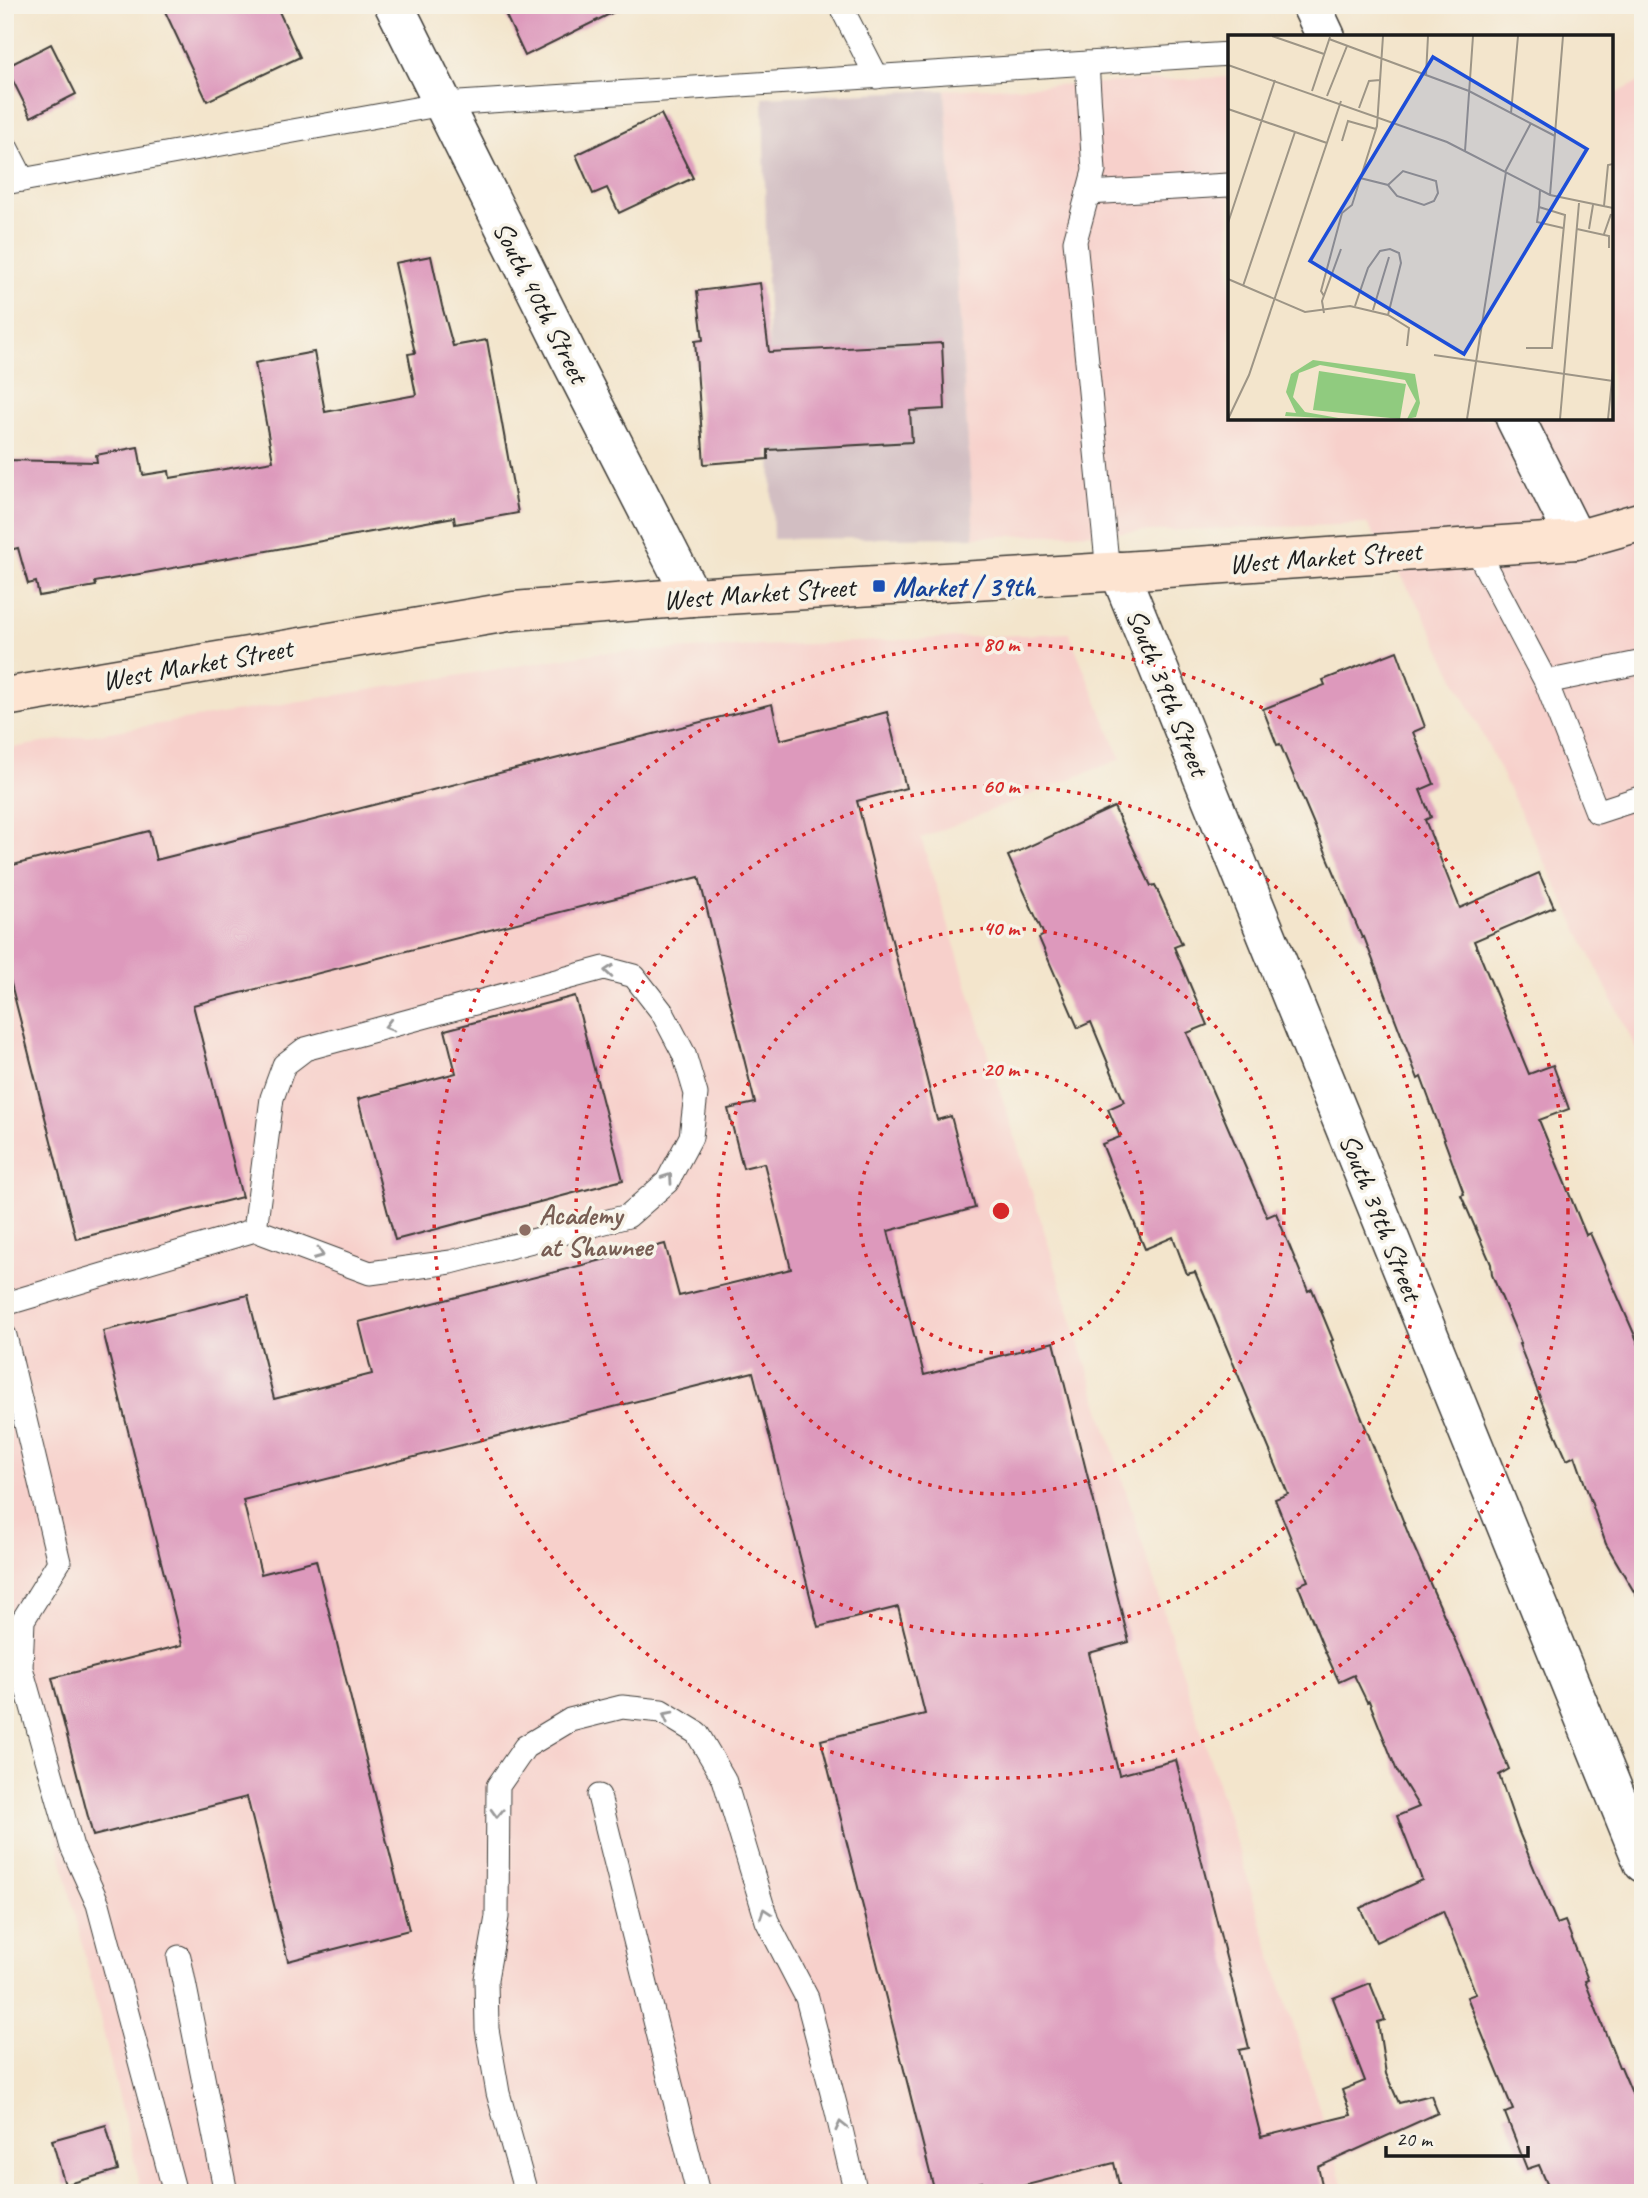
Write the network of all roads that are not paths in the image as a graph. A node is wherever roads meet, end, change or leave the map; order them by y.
1 (394, 5) edge
2 (841, 5) edge
3 (1311, 5) edge
4 (1325, 35) edge
5 (1228, 54) edge
6 (1087, 63) junction
7 (877, 76) junction
8 (443, 104) junction
9 (5, 145) edge
10 (14, 181) edge
11 (1228, 185) edge
12 (1088, 193) junction
13 (1516, 420) edge
14 (1643, 521) edge
15 (1576, 540) junction
16 (1475, 547) junction
17 (1114, 572) junction
18 (692, 597) junction
19 (1643, 662) edge
20 (1546, 682) junction
21 (5, 697) edge
22 (1643, 797) edge
23 (255, 1230) junction
24 (5, 1304) edge
25 (5, 1336) edge
26 (599, 1796) dead end
27 (1643, 1863) edge
28 (179, 1957) dead end
29 (175, 2193) edge
30 (226, 2193) edge
31 (526, 2193) edge
32 (698, 2193) edge
33 (856, 2193) edge

1 - 8 street, South 40th Street
2 - 7 lane
3 - 4 street
5 - 6 lane
6 - 7 lane
6 - 12 lane
7 - 8 lane
8 - 10 lane
8 - 18 street, South 40th Street
9 - 10 lane
11 - 12 lane
12 - 17 lane
13 - 15 street
14 - 15 street, West Market Street
15 - 16 street, West Market Street
16 - 17 street, West Market Street
16 - 20 lane
17 - 18 street, West Market Street
17 - 27 street, South 39th Street
18 - 21 street, West Market Street
19 - 20 lane
20 - 22 lane
23 -> 23 lane
23 - 24 lane
25 - 29 lane
26 - 32 lane
28 - 30 lane
33 -> 31 lane

